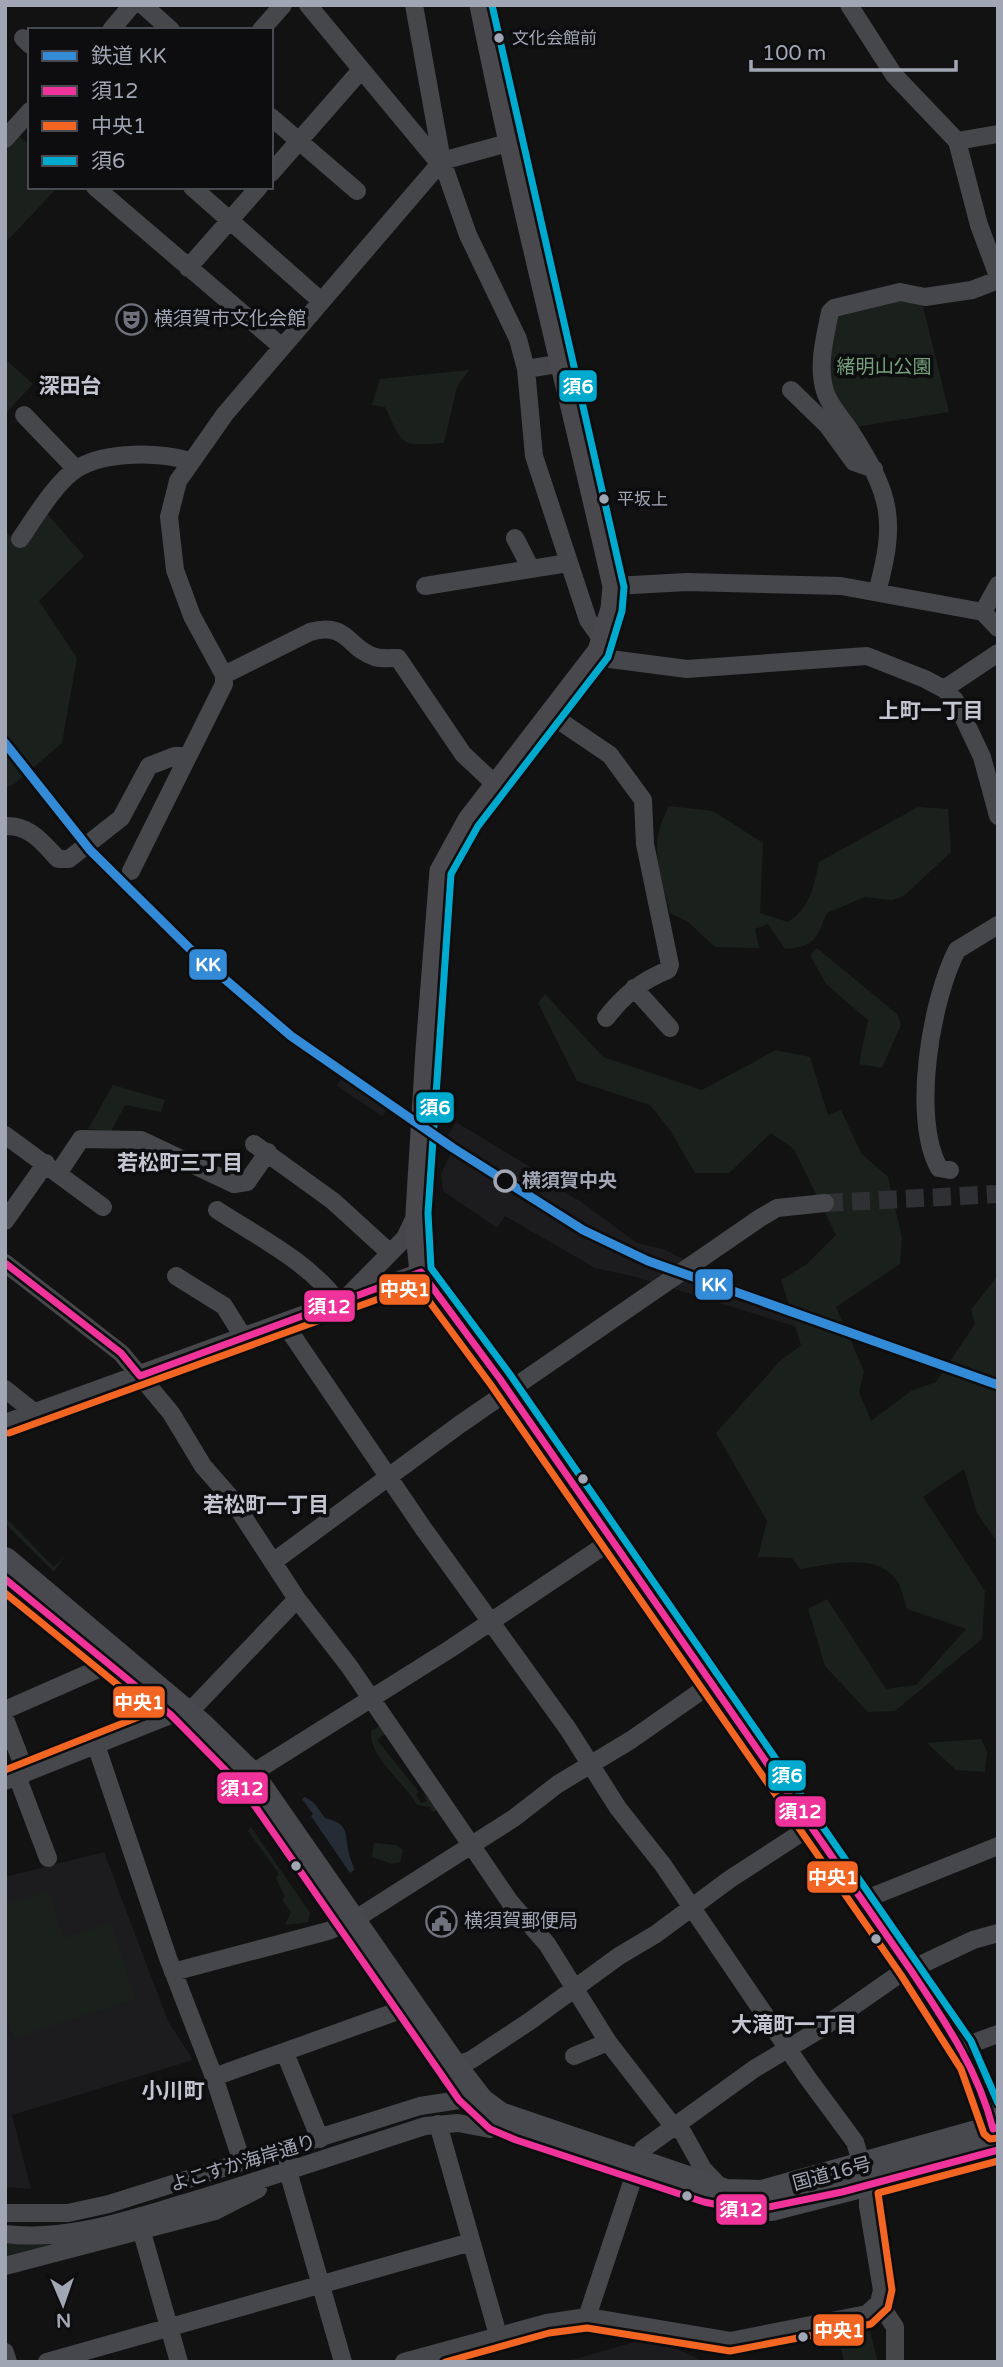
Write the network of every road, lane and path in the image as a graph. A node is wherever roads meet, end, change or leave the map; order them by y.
1 (132, 5) edge
2 (143, 5) edge
3 (283, 5) edge
4 (308, 5) edge
5 (414, 5) edge
6 (481, 5) edge
7 (849, 5) edge
8 (113, 28) edge
9 (169, 28) edge
10 (263, 28) edge
11 (361, 71) junction
12 (27, 118) edge
13 (273, 119) edge
14 (998, 134) edge
15 (5, 139) edge
16 (299, 141) junction
17 (957, 141) junction
18 (508, 143) junction
19 (441, 162) junction
20 (273, 171) edge
21 (194, 189) edge
22 (257, 189) edge
23 (357, 191) dead end
24 (115, 194) edge
25 (229, 221) junction
26 (188, 268) junction
27 (998, 278) edge
28 (321, 301) junction
29 (282, 347) junction
30 (564, 363) junction
31 (526, 369) junction
32 (791, 390) dead end
33 (23, 415) dead end
34 (190, 461) junction
35 (76, 469) junction
36 (874, 469) junction
37 (514, 538) dead end
38 (20, 539) dead end
39 (568, 563) junction
40 (531, 569) junction
41 (998, 585) edge
42 (425, 586) dead end
43 (614, 586) junction
44 (877, 592) junction
45 (983, 612) junction
46 (998, 628) edge
47 (599, 649) junction
48 (998, 653) edge
49 (224, 675) junction
50 (944, 689) junction
51 (551, 715) junction
52 (188, 756) junction
53 (497, 786) junction
54 (998, 816) edge
55 (5, 825) edge
56 (131, 871) dead end
57 (998, 925) edge
58 (634, 988) junction
59 (607, 1018) dead end
60 (670, 1028) dead end
61 (5, 1135) edge
62 (53, 1168) junction
63 (950, 1170) dead end
64 (825, 1203) tunnel mouth
65 (103, 1207) dead end
66 (217, 1210) dead end
67 (417, 1213) junction
68 (5, 1222) edge
69 (390, 1253) junction
70 (5, 1263) edge
71 (421, 1272) junction
72 (176, 1276) dead end
73 (340, 1304) junction
74 (284, 1323) junction
75 (244, 1338) junction
76 (140, 1376) junction
77 (5, 1390) edge
78 (508, 1392) junction
79 (35, 1413) junction
80 (5, 1423) edge
81 (390, 1478) junction
82 (611, 1541) junction
83 (5, 1560) edge
84 (273, 1562) junction
85 (5, 1580) edge
86 (297, 1599) junction
87 (490, 1621) junction
88 (110, 1667) junction
89 (711, 1684) junction
90 (370, 1699) junction
91 (5, 1710) edge
92 (177, 1713) junction
93 (5, 1719) edge
94 (96, 1745) junction
95 (590, 1764) junction
96 (251, 1774) junction
97 (16, 1777) edge
98 (810, 1827) junction
99 (472, 1843) junction
100 (998, 1846) edge
101 (48, 1858) dead end
102 (861, 1901) junction
103 (690, 1908) junction
104 (346, 1923) junction
105 (998, 1933) edge
106 (910, 1969) junction
107 (173, 1972) junction
108 (575, 1989) junction
109 (398, 2011) junction
110 (998, 2034) edge
111 (608, 2042) junction
112 (962, 2047) junction
113 (788, 2048) junction
114 (285, 2053) junction
115 (574, 2056) dead end
116 (454, 2066) junction
117 (214, 2077) junction
118 (470, 2101) junction
119 (438, 2124) junction
120 (673, 2126) junction
121 (490, 2129) junction
122 (997, 2137) edge
123 (320, 2139) junction
124 (288, 2149) junction
125 (242, 2162) junction
126 (635, 2172) junction
127 (281, 2173) junction
128 (865, 2176) junction
129 (726, 2192) junction
130 (5, 2213) edge
131 (141, 2229) junction
132 (5, 2234) edge
133 (471, 2242) junction
134 (5, 2266) edge
135 (321, 2284) junction
136 (879, 2303) junction
137 (587, 2317) junction
138 (170, 2327) junction
139 (498, 2335) junction
140 (5, 2352) edge
141 (8, 2362) edge
142 (47, 2362) edge
143 (179, 2362) edge
144 (343, 2362) edge
145 (404, 2362) edge
146 (895, 2362) edge

1 - 8 street
2 - 9 street
3 - 10 street
4 - 11 street
5 - 19 street
6 - 18 main road
7 - 17 street
11 - 16 street
11 - 19 street
12 - 15 street
13 - 16 street
14 - 17 street
16 - 20 street
16 - 23 street
17 - 27 street
18 - 19 street
18 - 30 main road
19 - 28 street
19 - 31 street
21 - 25 street
22 - 25 street
24 - 26 street
25 - 26 street
25 - 28 street
26 - 29 street
27 - 36 street
28 - 29 street
29 - 34 street
30 - 31 street
30 - 43 main road
31 - 39 street
32 - 36 street
33 - 35 street
34 - 35 street
34 - 49 street
35 - 38 street
36 - 44 street
37 - 40 street
39 - 40 street
39 - 47 street
40 - 42 street
41 - 45 street
43 - 44 street
43 - 47 main road
44 - 45 street
45 - 46 street
47 - 50 street
47 - 51 main road
48 - 50 street
49 - 52 street
49 - 53 street
50 - 54 street
51 - 53 main road
51 - 58 street
52 - 55 street
52 - 56 street
53 - 67 main road
57 - 63 street
58 - 59 street
58 - 60 street
61 - 62 street
62 - 65 street
62 - 68 street
62 - 69 street
64 - 78 street
66 - 73 street
67 - 69 street
67 - 71 main road
69 - 73 street
70 - 76 street
71 - 73 street
71 - 78 main road
72 - 75 street
73 - 74 street
74 - 75 street
74 - 81 street
75 - 76 street
76 - 79 street
76 - 84 street
77 - 79 street
78 - 81 street
78 - 82 main road
79 - 80 street
81 - 84 street
81 - 87 street
82 - 87 street
82 - 89 main road
83 - 92 highway, 国道16号
84 - 86 street
85 - 88 highway, 国道16号
86 - 90 street
86 - 92 street
87 - 90 street
87 - 95 street
88 - 91 street
88 - 92 highway, 国道16号
89 - 95 street
89 - 98 main road
90 - 96 street
90 - 99 street
92 - 94 street
92 - 96 highway, 国道16号
92 - 104 highway, 国道16号
93 - 97 street
94 - 97 street
94 - 107 street
95 - 99 street
95 - 103 street
96 - 104 highway, 国道16号
97 - 101 street
98 - 102 main road
98 - 103 street
99 - 104 street
99 - 108 street
100 - 102 street
102 - 106 main road
103 - 108 street
103 - 113 street
104 - 107 street
104 - 109 highway, 国道16号
104 - 116 highway, 国道16号
105 - 106 street
106 - 112 main road
106 - 113 street
107 - 117 street
108 - 111 street
108 - 116 street
109 - 114 street
109 - 118 highway, 国道16号
110 - 112 street
111 - 115 street
111 - 120 street
112 - 122 main road
113 - 120 street
113 - 128 street
114 - 117 street
114 - 123 street
116 - 118 highway, 国道16号
117 - 125 street
118 - 121 highway, 国道16号
118 - 123 street, よこすか海岸通り
118 - 126 highway, 国道16号
119 - 121 street, よこすか海岸通り
119 - 127 street, よこすか海岸通り
119 - 133 street
120 - 126 street
120 - 129 street
121 - 126 highway, 国道16号
122 - 128 highway, 国道16号
123 - 124 street, よこすか海岸通り
124 - 125 street, よこすか海岸通り
124 - 127 street
125 - 130 street, よこすか海岸通り
126 - 128 highway, 国道16号
126 - 129 highway, 国道16号
126 - 137 street
127 - 131 street
127 - 132 street, よこすか海岸通り
127 - 135 street
128 - 129 highway, 国道16号
128 - 136 street
131 - 134 street
131 - 138 street
133 - 135 street
133 - 139 street
135 - 138 street
135 - 144 street
136 - 137 street
136 - 146 street
137 - 139 street
138 - 142 street
138 - 143 street
139 - 145 street
140 - 141 street

